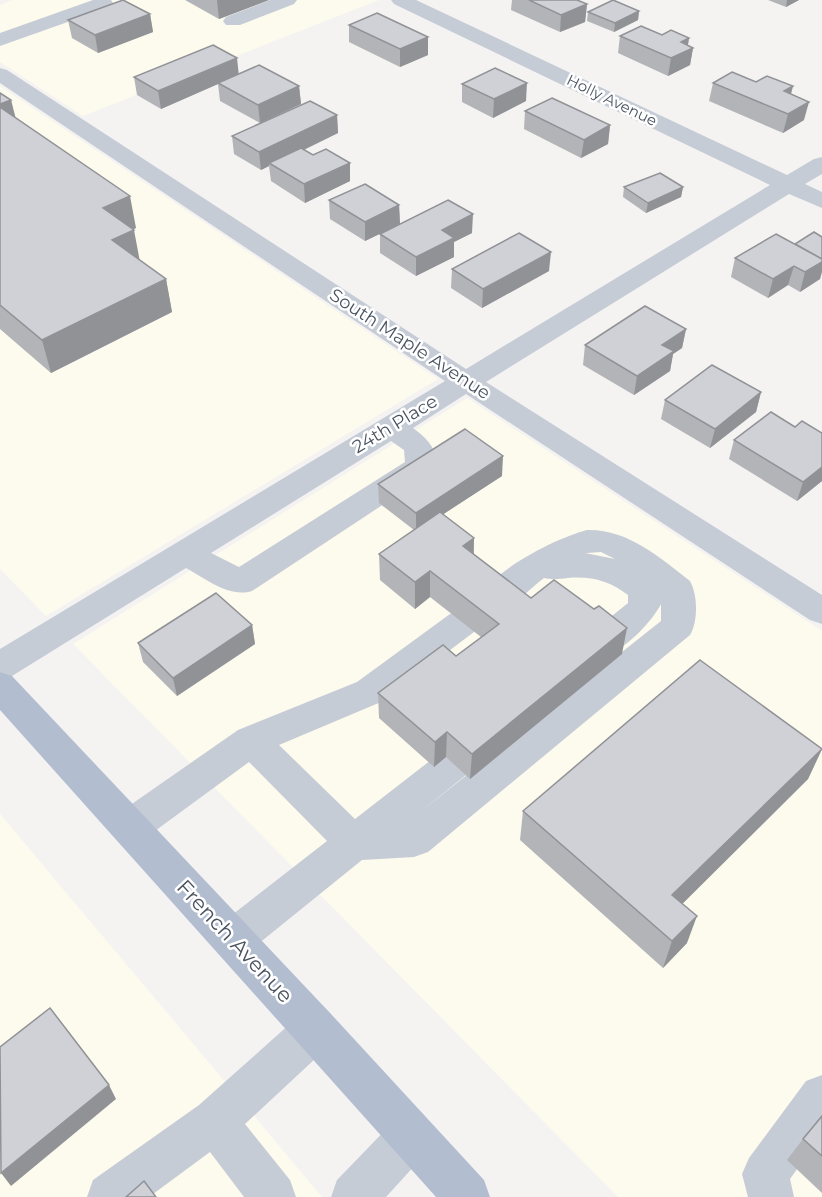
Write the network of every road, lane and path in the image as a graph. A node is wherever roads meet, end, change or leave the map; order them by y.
1 (287, 0) edge
2 (402, 0) edge
3 (103, 3) dead end
4 (233, 21) dead end
5 (0, 40) edge
6 (0, 74) edge
7 (822, 164) edge
8 (789, 185) junction
9 (822, 201) edge
10 (465, 381) junction
11 (392, 426) junction
12 (309, 477) junction
13 (352, 509) junction
14 (184, 553) junction
15 (822, 611) edge
16 (462, 623) edge
17 (604, 641) edge
18 (0, 666) edge
19 (0, 686) edge
20 (251, 741) junction
21 (453, 764) edge
22 (130, 827) junction
23 (354, 843) junction
24 (233, 939) junction
25 (316, 1029) junction
26 (822, 1097) edge
27 (215, 1121) junction
28 (411, 1136) junction
29 (110, 1197) edge
30 (273, 1197) edge
31 (354, 1197) edge
32 (467, 1197) edge
33 (771, 1197) edge

1 - 4 street
2 - 8 street, Holly Avenue
3 - 5 street
6 - 10 street, South Maple Avenue
7 - 8 street, 24th Place
8 - 9 street, Holly Avenue
8 - 10 street, 24th Place
10 - 11 street, 24th Place
10 - 15 street, South Maple Avenue
11 - 12 street, 24th Place
11 - 13 street
12 - 13 street
12 - 14 street, 24th Place
13 - 14 street
14 - 18 street, 24th Place
16 - 20 street
17 - 23 street
19 - 22 main road, French Avenue
20 - 22 street
20 - 23 street
21 - 23 street
22 - 24 main road, French Avenue
23 - 24 street
24 - 25 main road, French Avenue
25 - 27 street
25 - 28 main road, French Avenue
26 - 33 street
27 - 29 street
27 - 30 street
28 - 31 street
28 - 32 main road, French Avenue

